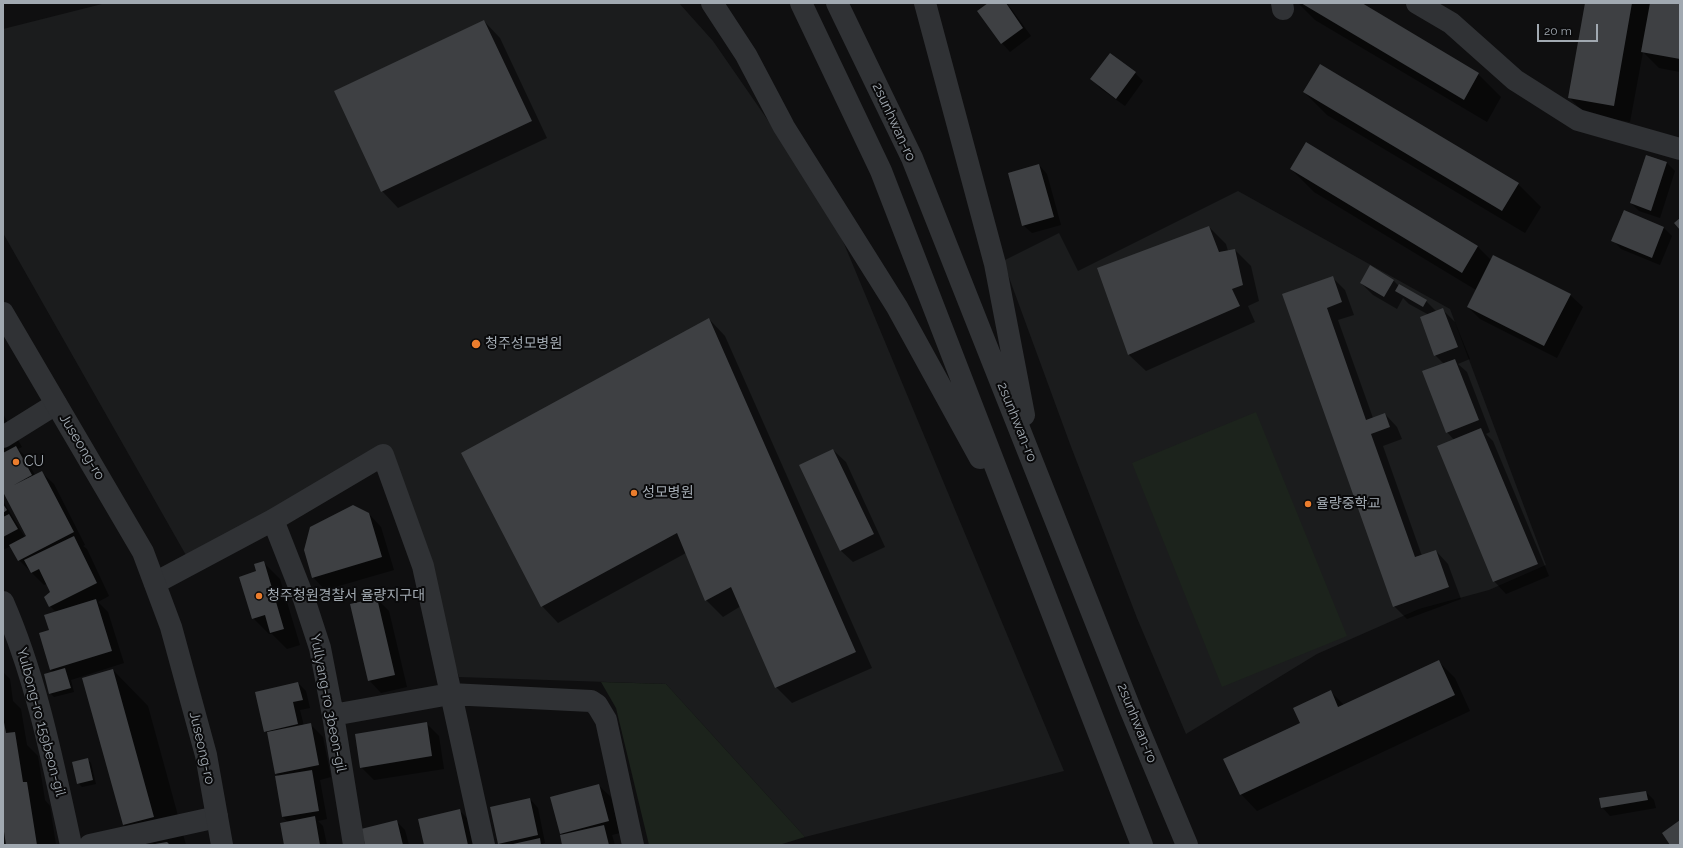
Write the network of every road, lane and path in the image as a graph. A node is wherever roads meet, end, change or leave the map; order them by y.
1 (712, 3) edge
2 (801, 3) edge
3 (837, 3) edge
4 (925, 3) edge
5 (1417, 3) edge
6 (1680, 149) edge
7 (3, 313) edge
8 (56, 404) junction
9 (3, 437) edge
10 (1034, 467) junction
11 (273, 520) junction
12 (1021, 532) junction
13 (155, 583) junction
14 (3, 602) edge
15 (450, 694) junction
16 (333, 714) junction
17 (217, 817) junction
18 (71, 845) edge
19 (90, 845) edge
20 (222, 845) edge
21 (354, 845) edge
22 (484, 845) edge
23 (633, 845) edge
24 (1142, 845) edge
25 (1187, 845) edge

1 - 12 street
2 - 12 street
3 - 10 street, 2sunhwan-ro
4 - 10 street
5 - 6 street
7 - 8 street, Juseong-ro
8 - 9 street
8 - 13 street, Juseong-ro
10 - 25 street, 2sunhwan-ro
11 - 13 street
11 - 15 street
11 - 16 street, Yullyang-ro 3beon-gil
12 - 24 street
13 - 17 street, Juseong-ro
14 - 18 street, Yulbong-ro 159beon-gil
15 - 16 street
15 - 22 street
15 - 23 street
16 - 21 street, Yullyang-ro 3beon-gil
17 - 19 street
17 - 20 street, Juseong-ro

